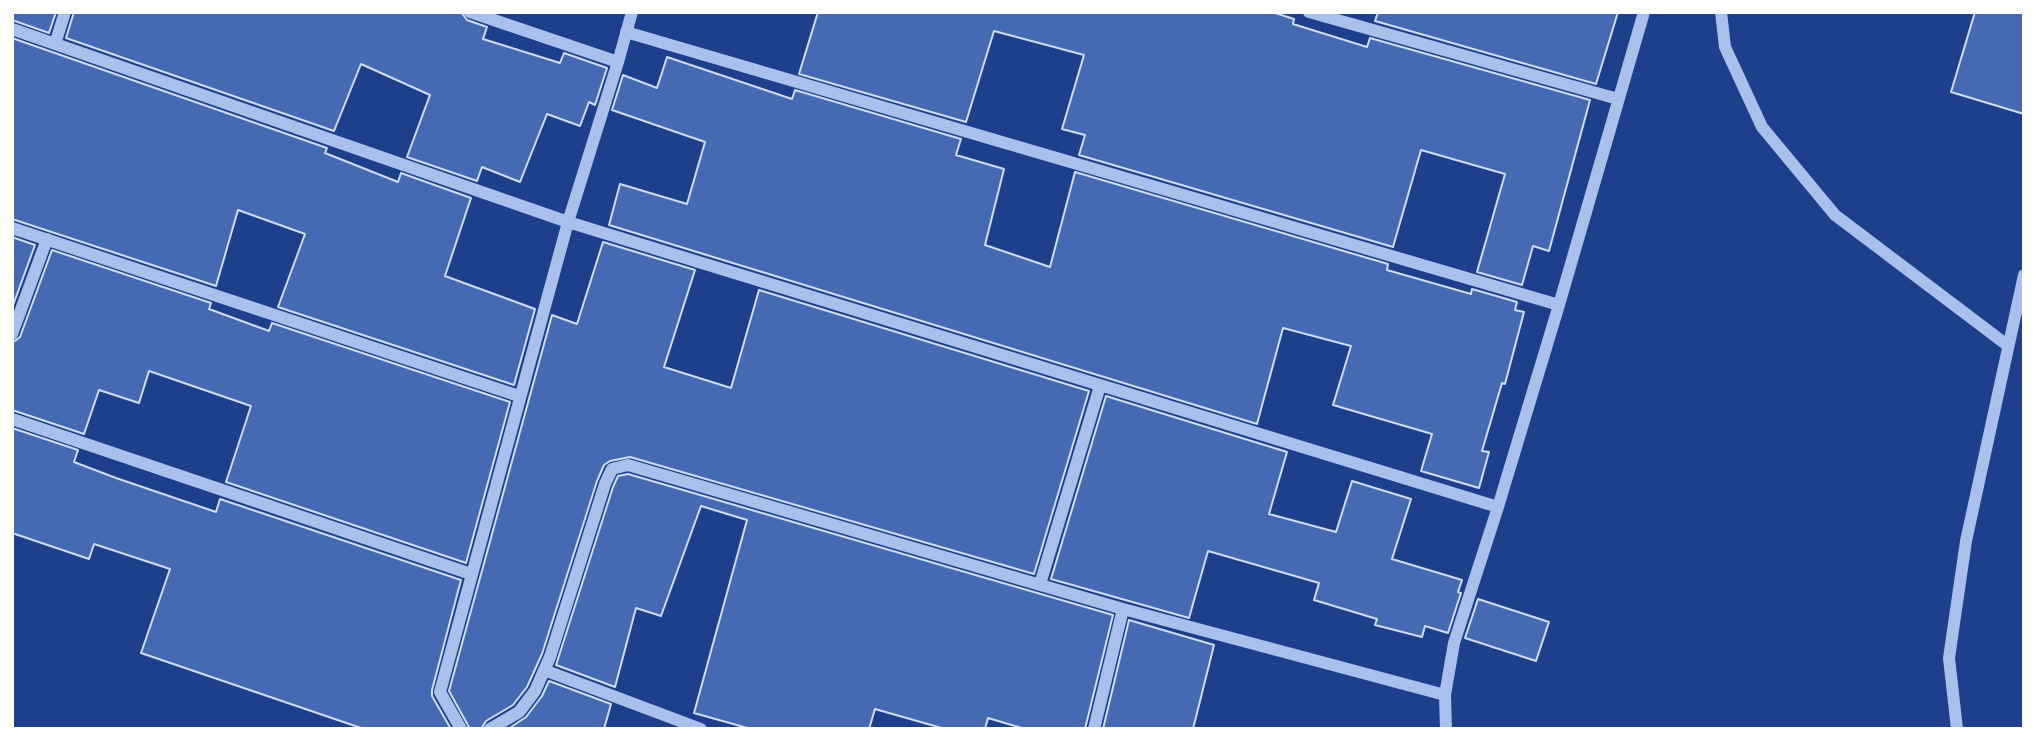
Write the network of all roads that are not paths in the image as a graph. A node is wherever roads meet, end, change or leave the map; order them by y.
1 (65, 12) edge
2 (470, 12) edge
3 (632, 12) edge
4 (1309, 12) edge
5 (1644, 12) edge
6 (1721, 12) edge
7 (12, 29) edge
8 (626, 32) junction
9 (55, 44) junction
10 (618, 62) junction
11 (1618, 99) junction
12 (568, 222) junction
13 (12, 228) edge
14 (47, 239) junction
15 (2024, 275) edge
16 (1559, 305) junction
17 (12, 334) edge
18 (2007, 345) junction
19 (1100, 386) junction
20 (519, 397) junction
21 (12, 419) edge
22 (1498, 507) junction
23 (471, 574) junction
24 (1040, 584) junction
25 (1123, 609) junction
26 (544, 670) junction
27 (1445, 695) junction
28 (675, 724) edge
29 (461, 729) edge
30 (490, 729) edge
31 (701, 729) edge
32 (1094, 729) edge
33 (1446, 729) edge
34 (1957, 729) edge

1 - 9 street
2 - 10 street
3 - 8 street
4 - 11 street
5 - 11 street
6 - 18 street
7 - 9 street
8 - 10 street
8 - 16 street
9 - 12 street
10 - 12 street
11 - 16 street
12 - 19 street
12 - 20 street
13 - 14 street
14 - 17 street
14 - 20 street
15 - 18 street
16 - 22 street
18 - 34 street
19 - 22 street
19 - 24 street
20 - 23 street
21 - 23 street
22 - 27 street
23 - 29 street
24 - 25 street
24 - 26 street
25 - 27 street
25 - 32 street
26 - 28 street
26 - 30 street
27 - 33 street
28 - 31 street

